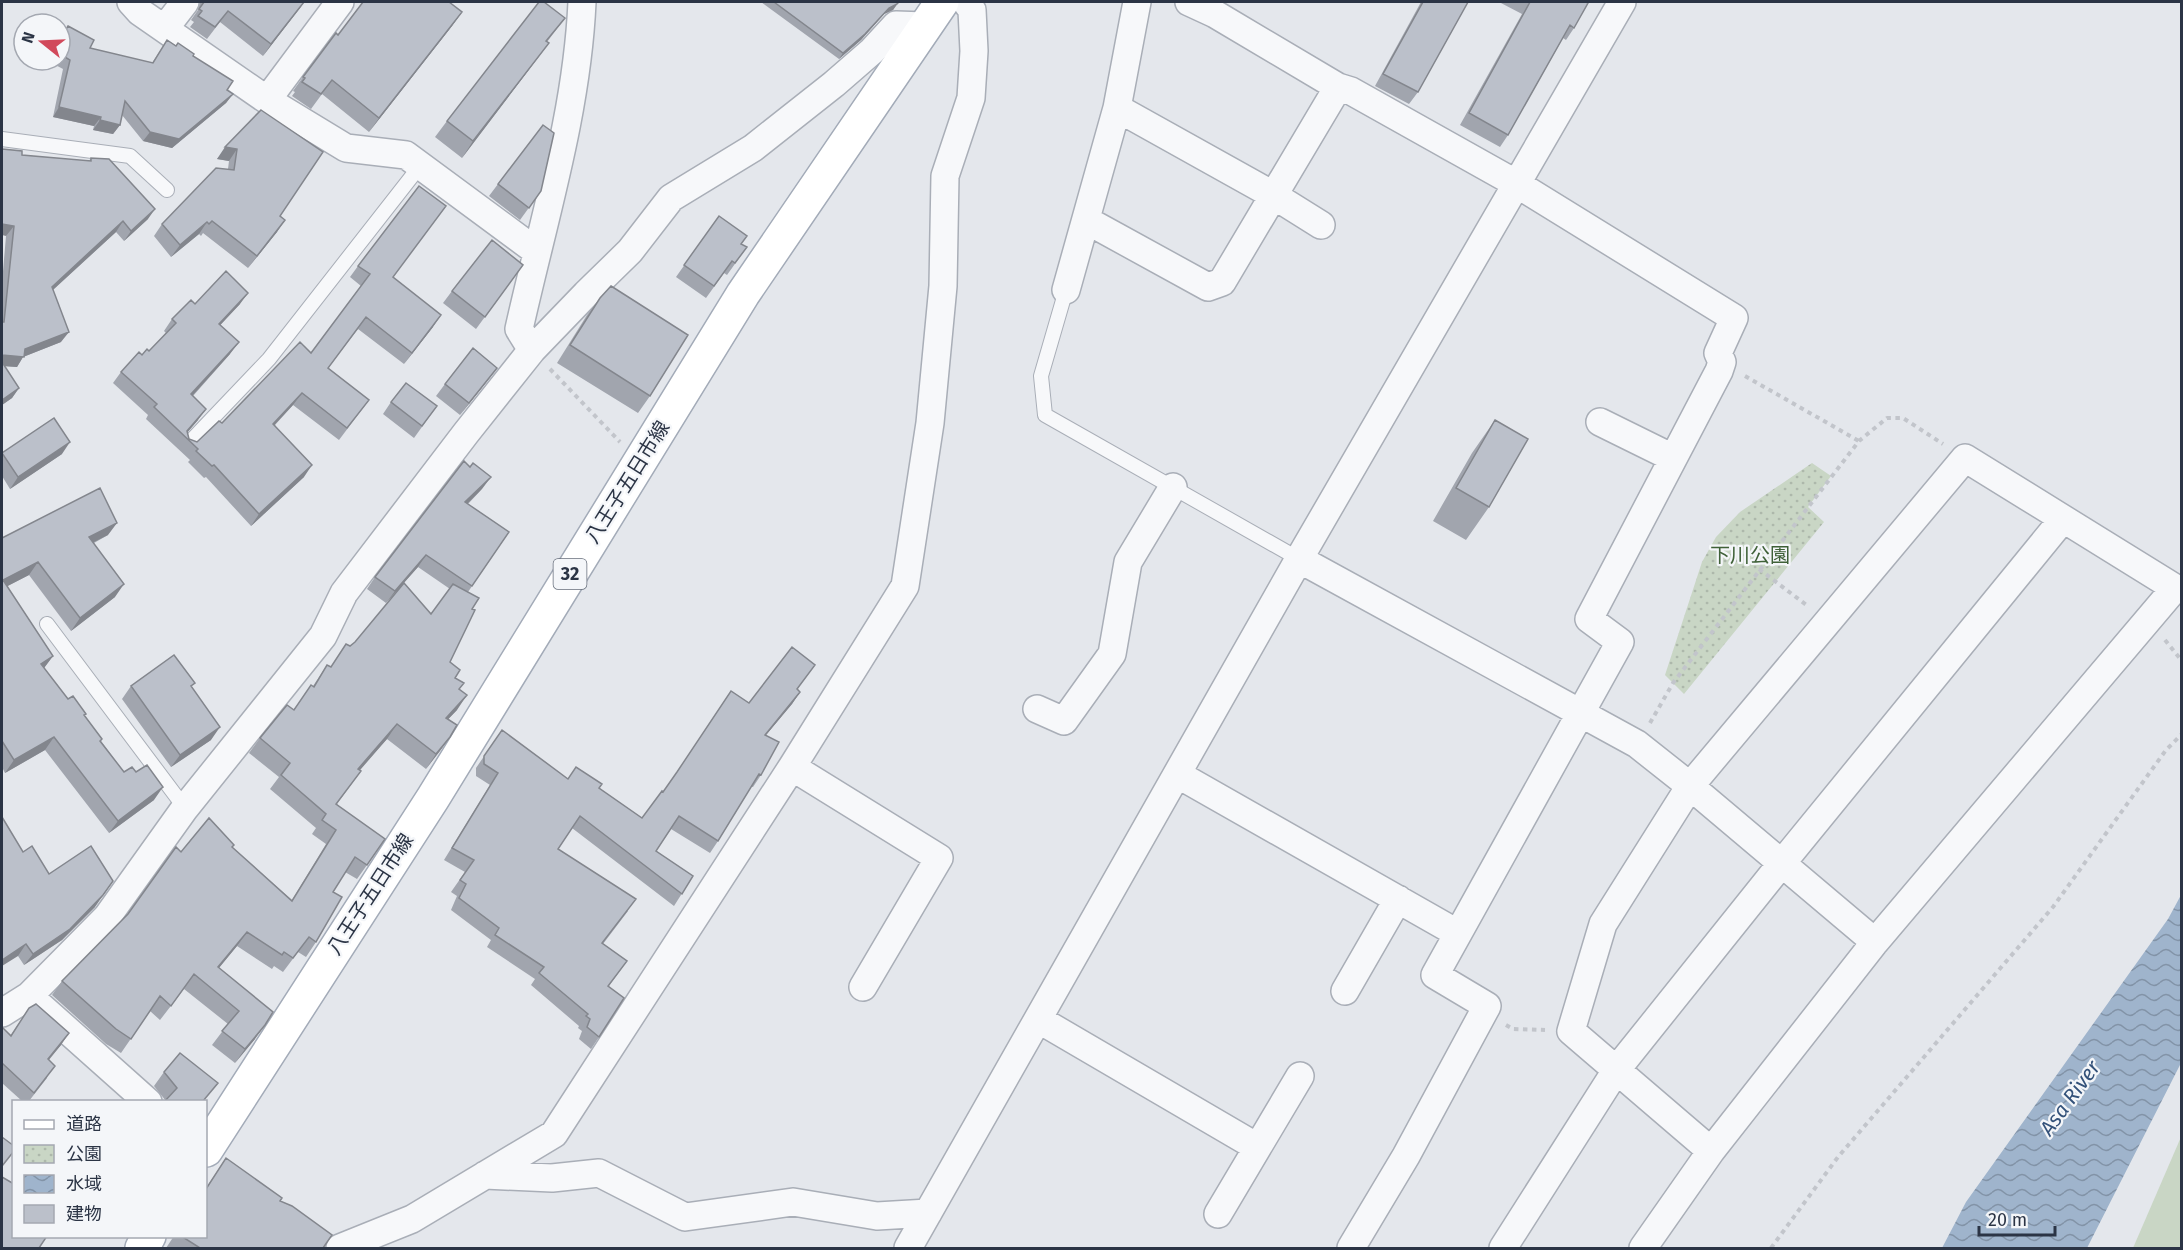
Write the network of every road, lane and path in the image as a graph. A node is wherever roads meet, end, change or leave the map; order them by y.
1 (131, 2) edge
2 (185, 2) edge
3 (340, 2) edge
4 (582, 2) edge
5 (1137, 2) edge
6 (1190, 2) edge
7 (1622, 2) edge
8 (973, 4) edge
9 (1218, 8) edge
10 (933, 14) edge
11 (165, 28) junction
12 (1338, 87) junction
13 (267, 100) junction
14 (1118, 108) junction
15 (2, 140) edge
16 (420, 166) junction
17 (1517, 184) junction
18 (167, 190) dead end
19 (1273, 195) junction
20 (1086, 220) junction
21 (1321, 225) dead end
22 (536, 251) junction
23 (1066, 290) joint
24 (532, 350) junction
25 (1722, 362) junction
26 (1600, 422) dead end
27 (1859, 441) junction
28 (187, 445) edge
29 (626, 449) dead end
30 (1673, 458) junction
31 (1965, 458) junction
32 (1173, 487) junction
33 (2063, 519) junction
34 (1299, 559) junction
35 (1759, 569) junction
36 (1828, 622) junction
37 (47, 624) dead end
38 (1037, 709) dead end
39 (1581, 713) junction
40 (2181, 734) edge
41 (1637, 744) junction
42 (792, 767) junction
43 (1177, 774) junction
44 (1690, 786) junction
45 (185, 808) junction
46 (1782, 863) junction
47 (1398, 899) junction
48 (1457, 933) junction
49 (1875, 942) junction
50 (862, 987) dead end
51 (1345, 991) dead end
52 (29, 996) junction
53 (2, 1013) edge
54 (1484, 1013) junction
55 (1038, 1019) junction
56 (1571, 1031) junction
57 (1617, 1069) junction
58 (1300, 1076) dead end
59 (147, 1100) edge
60 (1257, 1147) junction
61 (1711, 1151) junction
62 (210, 1153) edge
63 (484, 1175) junction
64 (928, 1212) junction
65 (1218, 1214) dead end
66 (335, 1243) edge
67 (908, 1248) edge
68 (1351, 1248) edge
69 (1503, 1248) edge
70 (1643, 1248) edge
71 (1771, 1248) edge

1 - 11 street
2 - 11 street
3 - 13 street
4 - 22 street
5 - 14 street
6 - 9 street
7 - 17 street
8 - 42 street
9 - 12 street
10 - 24 street
10 - 62 main road, 八王子五日市線 / 32
11 - 13 street
12 - 17 street
12 - 19 street
13 - 16 street
14 - 19 street
14 - 20 street
15 - 18 lane
16 - 22 street
16 - 28 lane
17 - 25 street
17 - 34 street
19 - 20 street
19 - 21 street
20 - 23 street
22 - 24 street
23 - 32 lane
24 - 29 path
24 - 45 street
25 - 27 path
25 - 30 street
26 - 30 street
27 - 31 path
27 - 35 path
30 - 39 street
31 - 33 street
31 - 36 street
32 - 34 lane
32 - 38 street
33 - 46 street
33 - 49 street
34 - 39 street
34 - 43 street
35 - 36 path
35 - 41 path
36 - 44 street
37 - 45 lane
39 - 41 street
39 - 48 street
40 - 71 path
41 - 44 street
42 - 50 street
42 - 63 street
43 - 47 street
43 - 55 street
44 - 46 street
44 - 56 street
45 - 52 street
46 - 49 street
46 - 57 street
47 - 48 street
47 - 51 street
48 - 54 street
49 - 61 street
52 - 53 street
52 - 59 street
54 - 56 path
54 - 68 street
55 - 60 street
55 - 64 street
56 - 57 street
57 - 61 street
57 - 69 street
58 - 60 street
60 - 65 street
61 - 70 street
63 - 64 street
63 - 66 street
64 - 67 street

